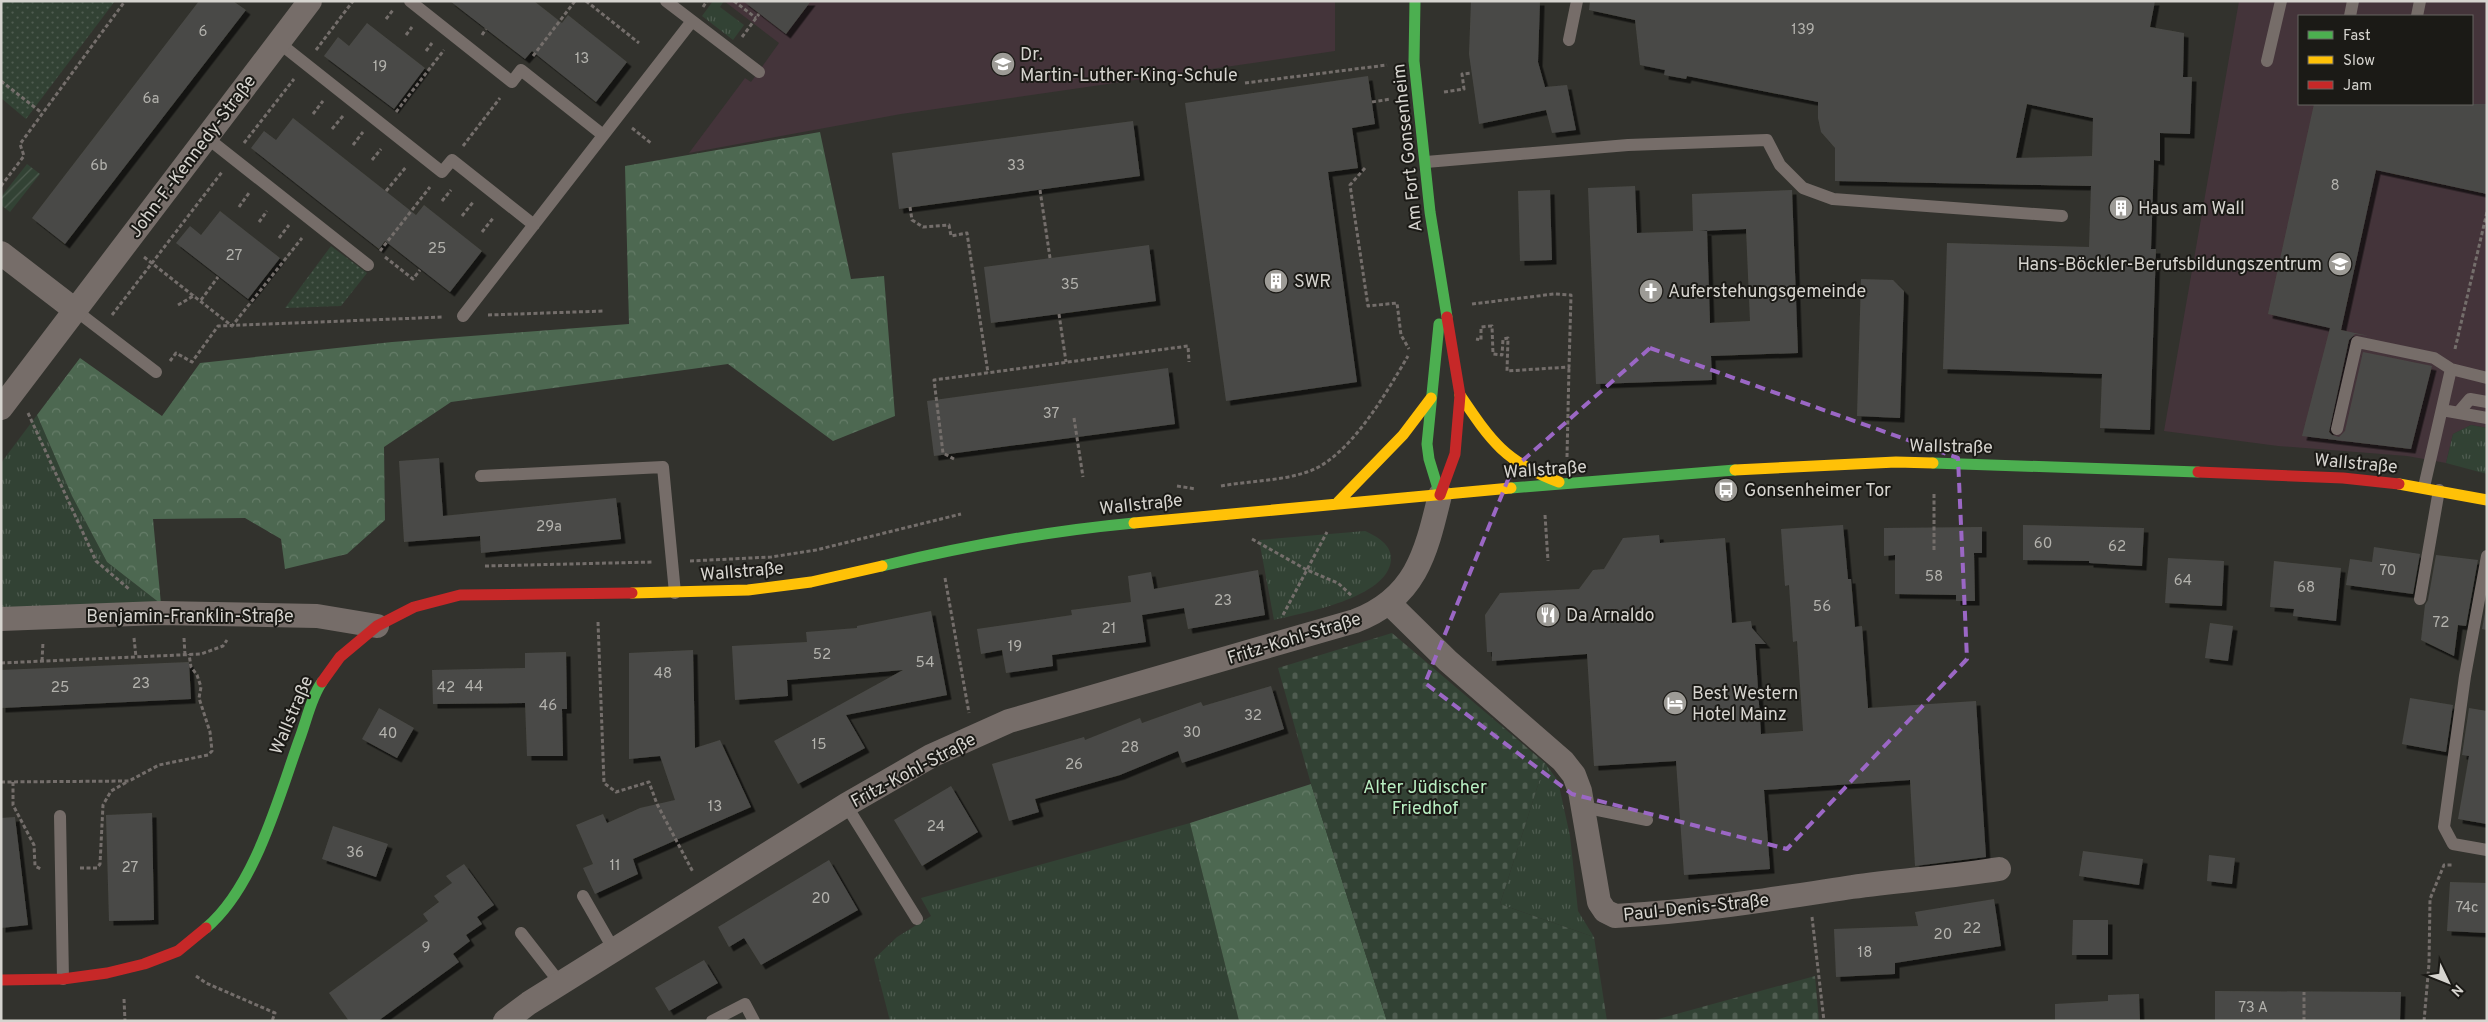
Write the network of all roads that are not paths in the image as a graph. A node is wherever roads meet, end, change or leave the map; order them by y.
1 (310, 1) edge
2 (410, 1) edge
3 (666, 1) edge
4 (1415, 1) edge
5 (1577, 1) edge
6 (2280, 1) edge
7 (2353, 1) edge
8 (2420, 1) edge
9 (2350, 15) edge
10 (2417, 15) edge
11 (692, 21) junction
12 (1569, 40) dead end
13 (278, 42) junction
14 (2267, 61) dead end
15 (758, 72) dead end
16 (604, 135) junction
17 (206, 137) junction
18 (1426, 162) junction
19 (2062, 216) dead end
20 (534, 225) junction
21 (1, 253) edge
22 (368, 265) dead end
23 (1443, 290) junction
24 (75, 310) junction
25 (462, 316) road end
26 (2451, 369) junction
27 (156, 372) road end
28 (2487, 378) edge
29 (1460, 395) junction
30 (1431, 398) junction
31 (2487, 402) edge
32 (1, 408) edge
33 (2442, 410) junction
34 (2458, 413) junction
35 (2487, 418) edge
36 (2338, 429) dead end
37 (481, 476) dead end
38 (1567, 485) junction
39 (2424, 487) junction
40 (2439, 490) junction
41 (1440, 495) junction
42 (2487, 500) edge
43 (1338, 502) junction
44 (2487, 556) edge
45 (674, 593) junction
46 (2420, 599) dead end
47 (1390, 604) junction
48 (1, 619) edge
49 (377, 626) junction
50 (846, 805) junction
51 (1583, 807) junction
52 (60, 816) dead end
53 (1647, 820) dead end
54 (2487, 850) edge
55 (1999, 869) dead end
56 (583, 896) dead end
57 (917, 919) dead end
58 (521, 933) dead end
59 (614, 950) junction
60 (63, 979) junction
61 (1, 980) edge
62 (560, 983) junction
63 (505, 1021) edge
64 (712, 1021) edge
65 (754, 1021) edge

1 - 13 street, John-F.-Kennedy-Straße
2 - 16 lane
3 - 11 lane
4 - 18 street, Am Fort Gonsenheim
5 - 12 lane
6 - 14 lane
7 - 9 lane
8 - 10 lane
11 - 15 lane
11 - 16 lane
13 - 17 street, John-F.-Kennedy-Straße
13 - 20 lane
16 - 20 lane
17 - 22 lane
17 - 24 street, John-F.-Kennedy-Straße
18 - 19 lane
18 - 23 street, Am Fort Gonsenheim
20 - 25 lane
21 - 24 street
23 - 29 street, Am Fort Gonsenheim
23 - 30 street, Am Fort Gonsenheim
24 - 27 lane
24 - 32 street
26 - 28 lane
26 - 33 lane
26 - 36 lane
29 - 38 street
29 - 41 street, Am Fort Gonsenheim
30 - 41 street, Am Fort Gonsenheim
30 - 43 street
31 - 34 lane
33 - 34 lane
33 - 39 lane
34 - 35 lane
37 - 45 lane
38 - 39 street, Wallstraße
38 - 41 street, Wallstraße
39 - 40 street, Wallstraße
40 - 42 street, Wallstraße
40 - 46 lane
41 - 43 street, Wallstraße
41 - 47 street, Fritz-Kohl-Straße
43 - 45 street, Wallstraße
44 - 54 lane
45 - 49 street, Wallstraße
47 - 50 street, Fritz-Kohl-Straße
47 - 51 street, Paul-Denis-Straße
48 - 49 street, Benjamin-Franklin-Straße
49 - 60 street, Wallstraße
50 - 57 lane
50 - 59 street, Fritz-Kohl-Straße
51 - 53 lane
51 - 55 street, Paul-Denis-Straße
52 - 60 lane
56 - 59 lane
58 - 62 lane
59 - 62 street, Fritz-Kohl-Straße
60 - 61 street, Wallstraße
62 - 63 street, Fritz-Kohl-Straße
64 - 65 lane

